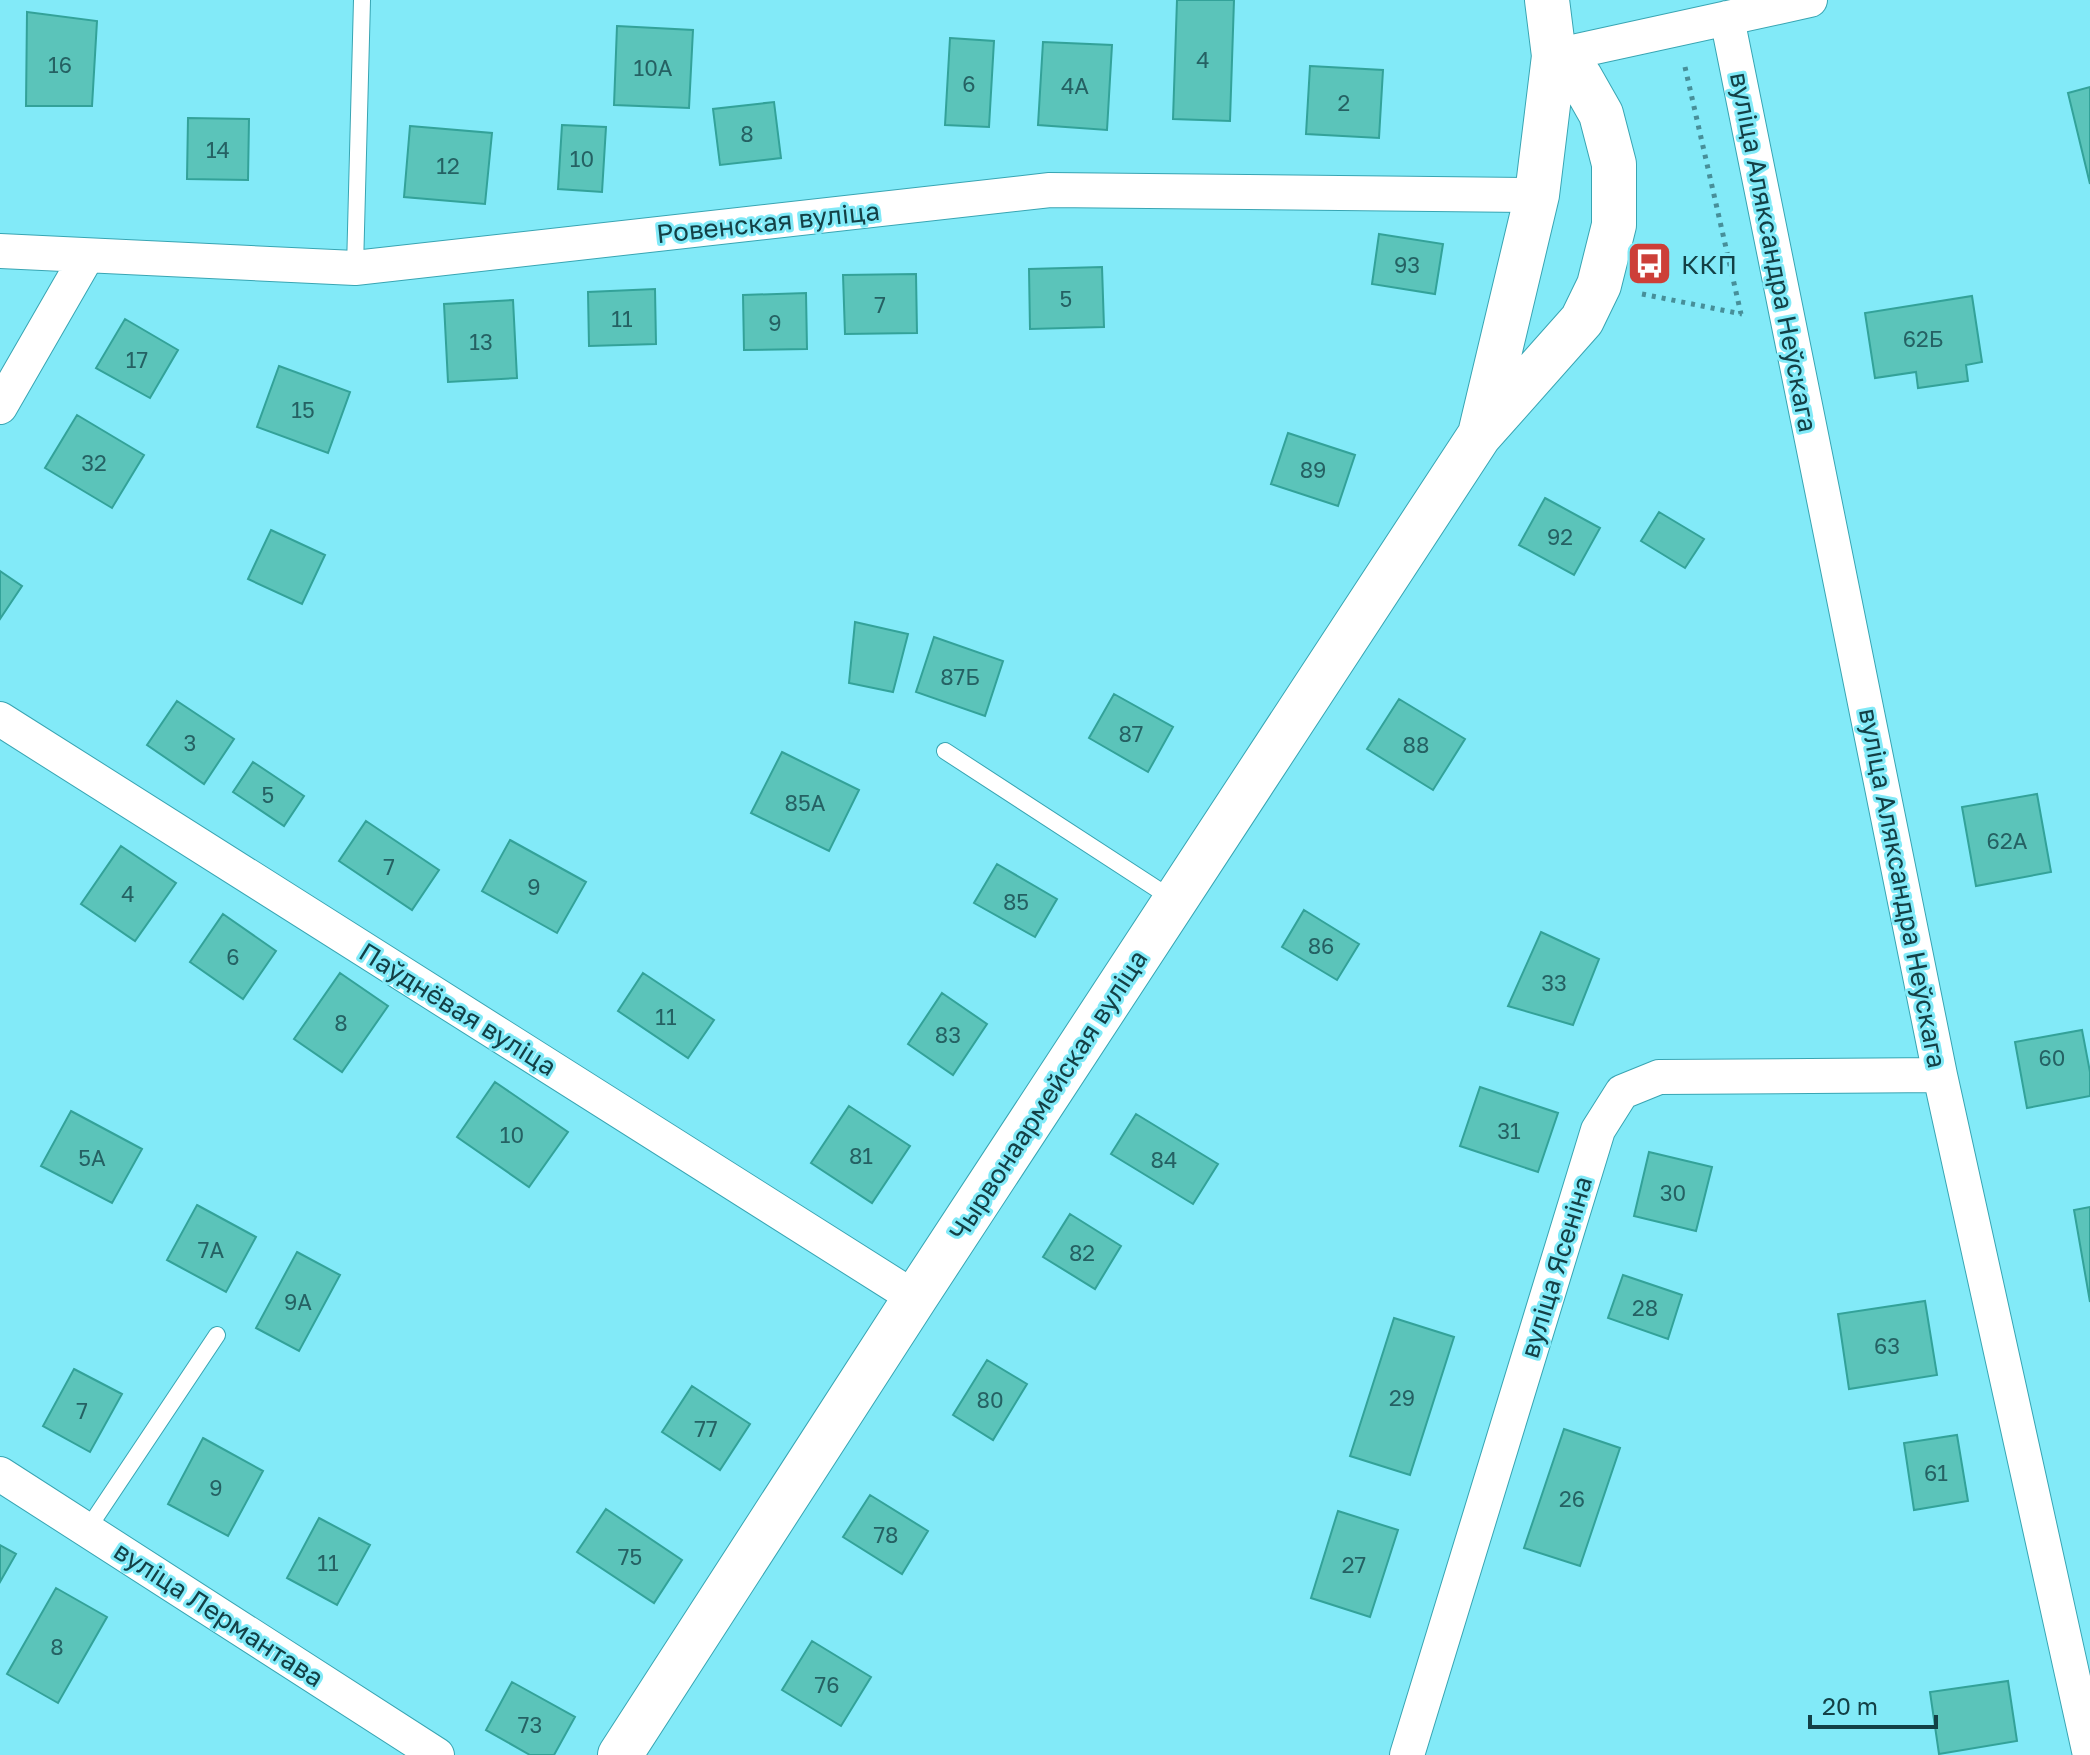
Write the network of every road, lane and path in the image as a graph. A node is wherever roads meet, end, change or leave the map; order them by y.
1 (362, 0) edge
2 (1547, 0) edge
3 (1810, 0) edge
4 (1727, 18) junction
5 (1676, 29) junction
6 (1554, 56) junction
7 (1537, 195) junction
8 (0, 251) edge
9 (87, 256) junction
10 (355, 268) junction
11 (1599, 285) junction
12 (1741, 314) junction
13 (1789, 324) junction
14 (0, 407) edge
15 (1479, 436) junction
16 (0, 719) edge
17 (945, 751) dead end
18 (1175, 900) junction
19 (1940, 1075) junction
20 (915, 1298) junction
21 (217, 1335) dead end
22 (0, 1474) edge
23 (87, 1530) junction
24 (437, 1755) edge
25 (620, 1755) edge
26 (1407, 1755) edge
27 (2090, 1755) edge

1 - 10 lane
2 - 6 main road, Чырвонаармейская вуліца
3 - 4 street
4 - 5 street
4 - 13 street, вуліца Аляксандра Неўскага
5 - 6 street
5 - 12 path
6 - 7 main road, Чырвонаармейская вуліца
6 - 11 main road, Чырвонаармейская вуліца
7 - 10 street, Ровенская вуліца
7 - 15 main road, Чырвонаармейская вуліца
8 - 9 street, Ровенская вуліца
9 - 10 street, Ровенская вуліца
9 - 14 street
11 - 12 path
11 - 15 main road, Чырвонаармейская вуліца
12 - 13 path
13 - 19 street, вуліца Аляксандра Неўскага
15 - 18 main road, Чырвонаармейская вуліца
16 - 20 street, Паўднёвая вуліца
17 - 18 lane
18 - 20 main road, Чырвонаармейская вуліца
19 - 26 street, вуліца Ясеніна
19 - 27 street, вуліца Аляксандра Неўскага
20 - 25 main road, Чырвонаармейская вуліца
21 - 23 lane
22 - 23 street, вуліца Лермантава
23 - 24 street, вуліца Лермантава

